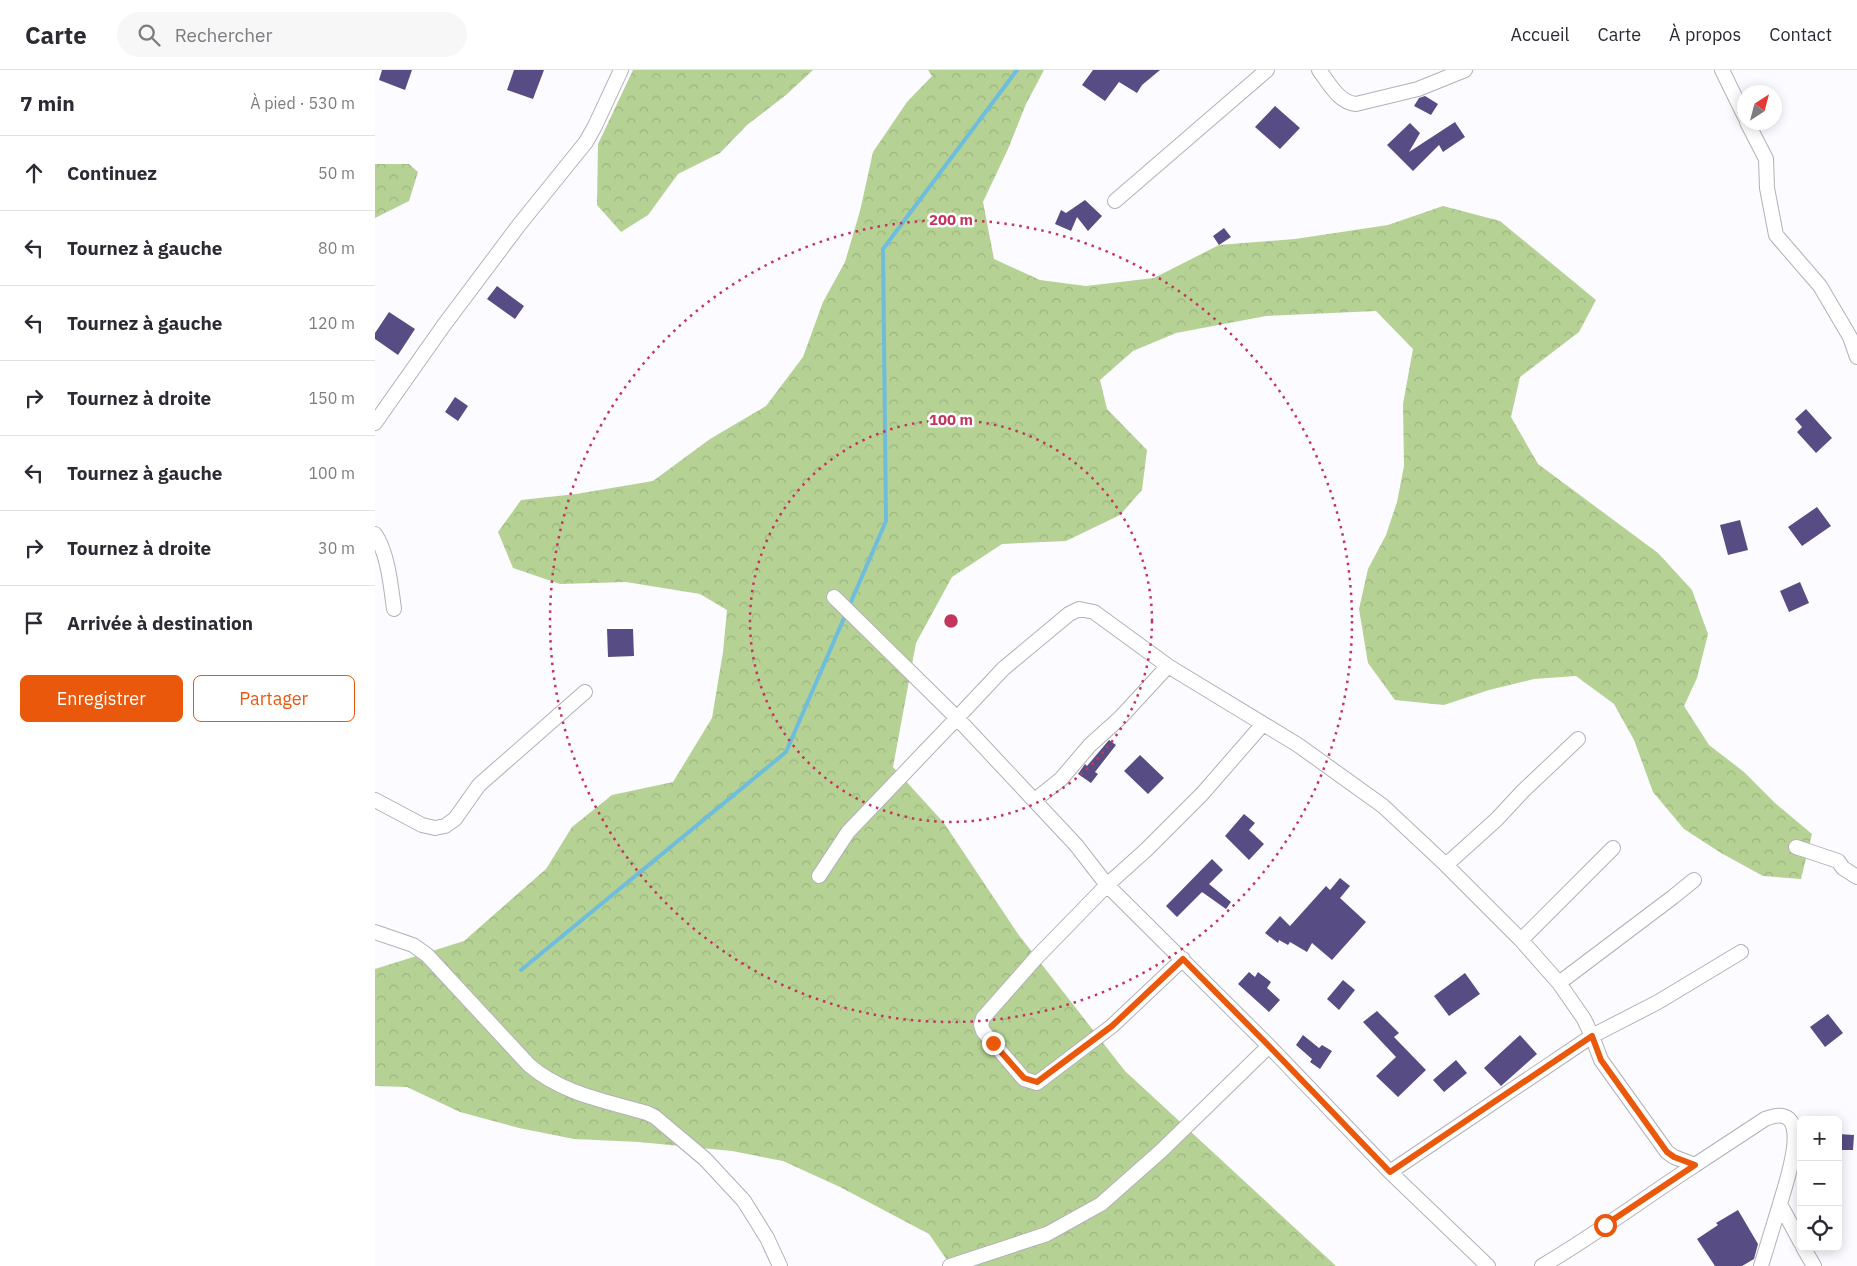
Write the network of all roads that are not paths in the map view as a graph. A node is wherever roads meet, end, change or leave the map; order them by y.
1 (621, 70) edge
2 (1267, 70) edge
3 (1319, 70) edge
4 (1465, 70) edge
5 (1722, 70) edge
6 (1737, 101) edge
7 (1751, 130) edge
8 (1115, 201) dead end
9 (1857, 358) edge
10 (375, 423) edge
11 (375, 534) edge
12 (834, 598) dead end
13 (394, 609) dead end
14 (1168, 666) junction
15 (585, 692) dead end
16 (957, 718) junction
17 (1263, 724) junction
18 (1578, 739) dead end
19 (375, 800) edge
20 (1035, 800) junction
21 (1796, 847) dead end
22 (1613, 848) dead end
23 (1446, 865) junction
24 (819, 876) dead end
25 (1857, 878) edge
26 (1694, 880) dead end
27 (1107, 885) junction
28 (375, 932) edge
29 (1521, 940) junction
30 (1741, 952) dead end
31 (1183, 959) junction
32 (1559, 983) junction
33 (1592, 1036) junction
34 (1269, 1046) junction
35 (1695, 1165) junction
36 (1390, 1172) junction
37 (1779, 1204) junction
38 (1797, 1237) edge
39 (1805, 1251) edge
40 (780, 1266) edge
41 (950, 1266) edge
42 (1489, 1266) edge
43 (1542, 1266) edge
44 (1761, 1266) edge
45 (1814, 1266) edge

1 - 10 street
2 - 8 street
3 - 4 street
5 - 6 street
7 - 9 street
11 - 13 street
12 - 16 street
14 - 16 street
14 - 17 street
14 - 20 street
15 - 19 street
16 - 20 street
16 - 24 street
17 - 23 street
17 - 27 street
18 - 23 street
20 - 27 street
21 - 25 street
22 - 29 street
23 - 29 street
26 - 32 street
27 - 31 street
27 - 31 street
28 - 40 street
29 - 32 street
30 - 33 street
31 - 34 street
32 - 33 street
33 - 35 street
33 - 36 street
34 - 36 street
34 - 41 street
35 - 37 street
35 - 43 street
36 - 42 street
37 - 38 street
37 - 44 street
39 - 45 street

